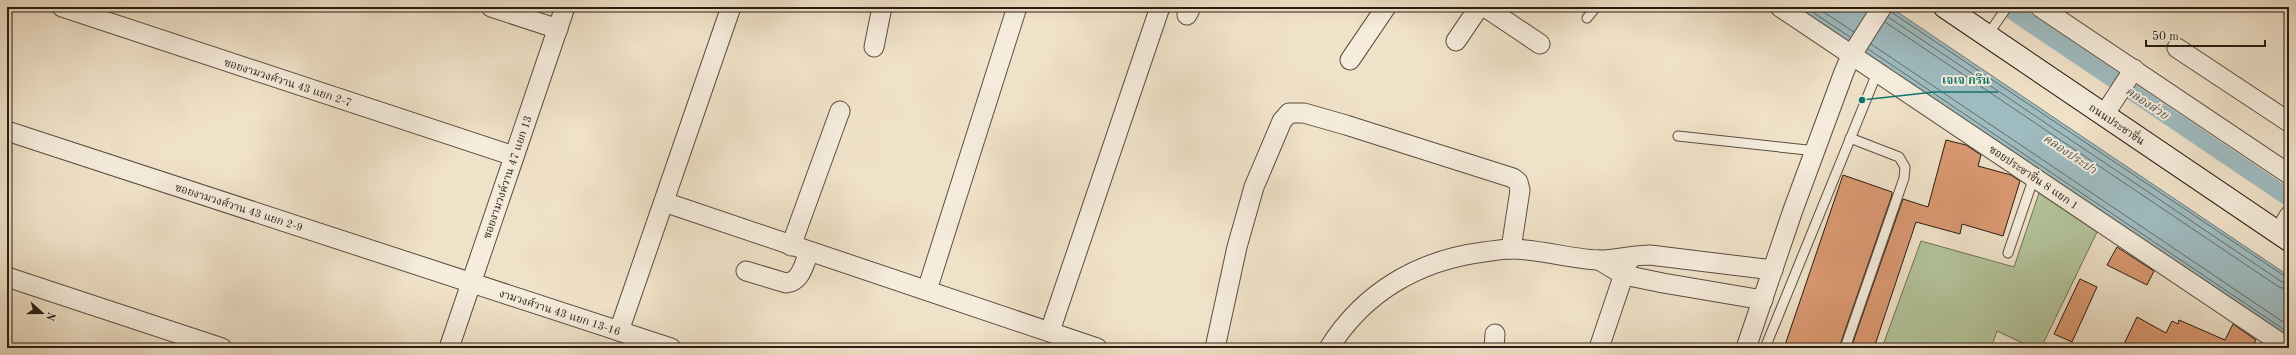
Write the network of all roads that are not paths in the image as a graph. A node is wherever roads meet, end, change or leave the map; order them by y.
1 (62, 7) edge
2 (491, 7) edge
3 (565, 7) edge
4 (731, 7) edge
5 (882, 7) edge
6 (1017, 7) edge
7 (1160, 7) edge
8 (1386, 7) edge
9 (1479, 7) edge
10 (1485, 7) edge
11 (1596, 7) edge
12 (1780, 7) edge
13 (1882, 7) edge
14 (1944, 7) edge
15 (2007, 7) edge
16 (2040, 7) edge
17 (1587, 18) dead end
18 (1993, 28) junction
19 (558, 29) junction
20 (1456, 41) dead end
21 (1540, 44) dead end
22 (874, 47) dead end
23 (2177, 48) dead end
24 (1852, 54) junction
25 (1350, 60) dead end
26 (1877, 73) junction
27 (2132, 73) junction
28 (840, 111) dead end
29 (2104, 115) junction
30 (2289, 122) edge
31 (7, 131) edge
32 (1678, 136) dead end
33 (1850, 138) junction
34 (1816, 151) junction
35 (514, 156) junction
36 (2289, 174) edge
37 (2034, 177) junction
38 (664, 202) junction
39 (2286, 230) edge
40 (800, 249) junction
41 (1511, 249) junction
42 (2008, 253) dead end
43 (1631, 255) junction
44 (1599, 260) junction
45 (1773, 270) junction
46 (746, 271) dead end
47 (1624, 275) junction
48 (7, 278) edge
49 (472, 283) junction
50 (927, 290) junction
51 (1763, 300) junction
52 (619, 331) junction
53 (1050, 331) junction
54 (222, 348) edge
55 (449, 348) edge
56 (670, 348) edge
57 (1097, 348) edge
58 (1214, 348) edge
59 (1329, 348) edge
60 (1599, 348) edge
61 (1746, 348) edge
62 (1765, 348) edge
63 (1845, 348) edge
64 (2288, 348) edge

1 - 35 street, ซอยงามวงศ์วาน 43 แยก 2-7
2 - 19 street
3 - 19 street, ซอยงามวงค์วาน 47 แยก 13
4 - 38 street
5 - 22 street
6 - 50 street
7 - 53 street
8 - 25 street
9 - 20 street
10 - 21 street
11 - 17 lane
12 - 24 street, ซอยประชาชื่น 8 แยก 1
13 - 24 street
14 - 18 main road, ถนนประชาชื่น
15 - 18 lane
16 - 27 street
18 - 29 main road, ถนนประชาชื่น
19 - 35 street, ซอยงามวงค์วาน 47 แยก 13
23 - 30 street
24 - 26 street, ซอยประชาชื่น 8 แยก 1
24 - 34 street
26 - 33 lane
26 - 37 street, ซอยประชาชื่น 8 แยก 1
27 - 29 street
27 - 36 street
28 - 40 street
29 - 39 main road, ถนนประชาชื่น
31 - 49 street, ซอยงามวงศ์วาน 43 แยก 2-9
32 - 34 lane
33 - 62 lane
33 - 63 lane
34 - 45 street
35 - 49 street, ซอยงามวงค์วาน 47 แยก 13
37 - 42 lane
37 - 64 street, ซอยประชาชื่น 8 แยก 1
38 - 40 street
38 - 52 street
40 - 46 street
40 - 50 street
41 - 44 street
41 - 58 street
41 - 59 street
43 - 44 street
43 - 45 street
43 - 47 street
44 - 47 street
45 - 51 street
47 - 51 street
47 - 60 street
48 - 54 street
49 - 52 street, งามวงศ์วาน 43 แยก 13-16
49 - 55 street, ซอยงามวงค์วาน 47 แยก 13
50 - 53 street
51 - 61 street
52 - 56 street, งามวงศ์วาน 43 แยก 13-16
53 - 57 street

